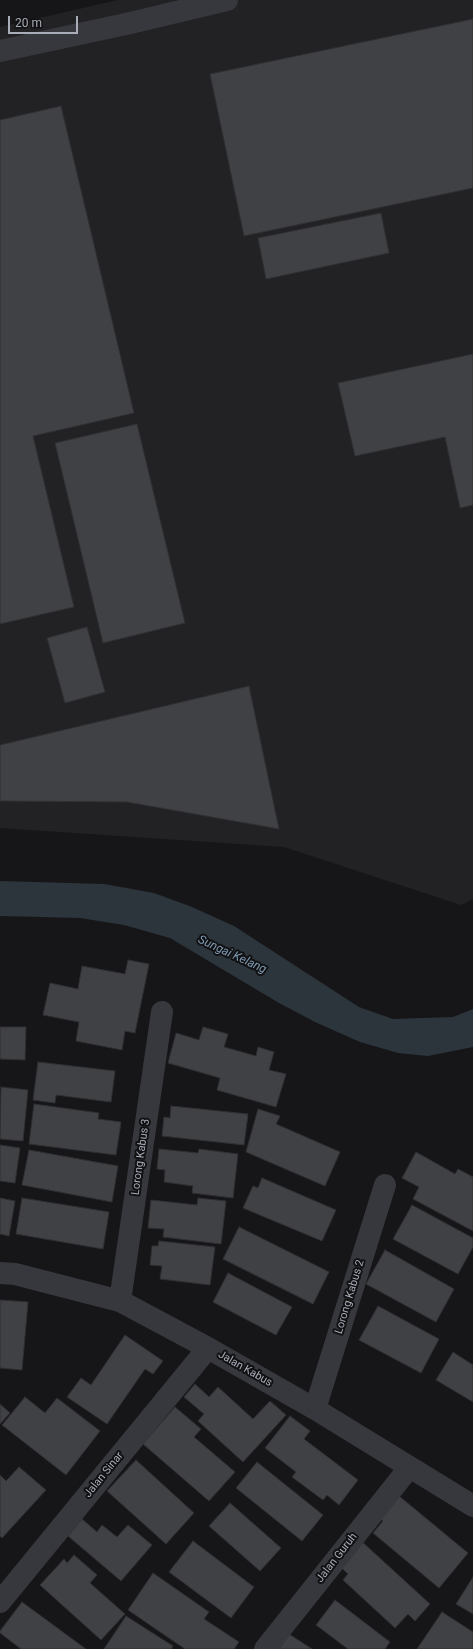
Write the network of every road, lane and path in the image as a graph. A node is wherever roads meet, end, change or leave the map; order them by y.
1 (227, 0) edge
2 (0, 51) edge
3 (162, 1012) dead end
4 (385, 1185) dead end
5 (0, 1273) edge
6 (120, 1301) junction
7 (208, 1348) junction
8 (315, 1409) junction
9 (409, 1468) junction
10 (473, 1506) edge
11 (0, 1602) edge
12 (265, 1649) edge

1 - 2 street
3 - 6 street, Lorong Kabus 3
4 - 8 street, Lorong Kabus 2
5 - 6 street, Jalan Kabus
6 - 7 street, Jalan Kabus
7 - 8 street, Jalan Kabus
7 - 11 street, Jalan Sinar
8 - 9 street, Jalan Kabus
9 - 10 street, Jalan Kabus
9 - 12 street, Jalan Guruh

